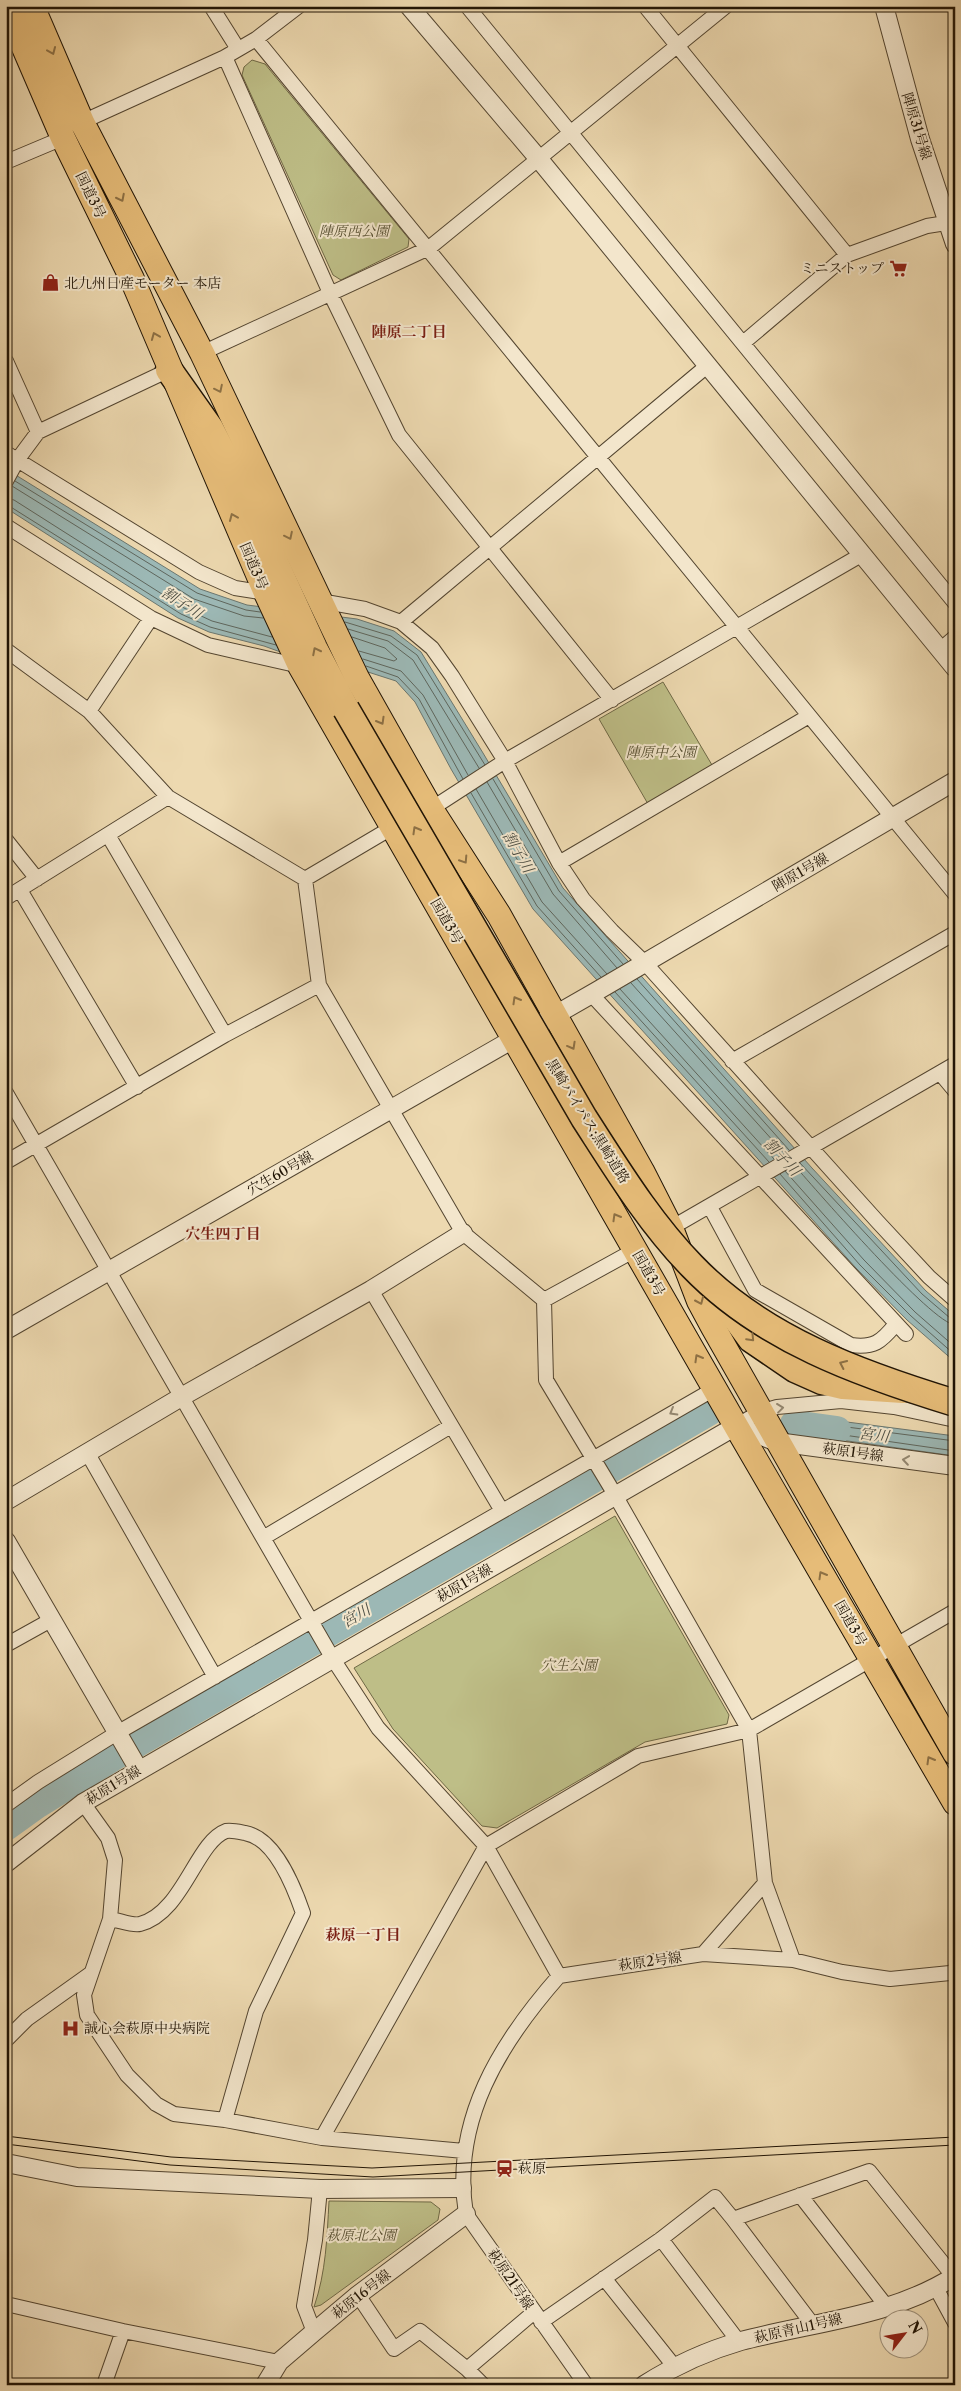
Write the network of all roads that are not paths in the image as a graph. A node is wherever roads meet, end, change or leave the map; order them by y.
1 (6, 6) edge
2 (32, 6) edge
3 (211, 6) edge
4 (299, 6) edge
5 (409, 6) edge
6 (467, 6) edge
7 (645, 6) edge
8 (726, 6) edge
9 (884, 6) edge
10 (256, 39) junction
11 (6, 45) edge
12 (678, 47) junction
13 (238, 49) junction
14 (225, 57) junction
15 (82, 122) junction
16 (572, 133) junction
17 (63, 138) junction
18 (538, 158) junction
19 (6, 162) edge
20 (946, 223) junction
21 (955, 244) edge
22 (429, 248) junction
23 (847, 255) junction
24 (330, 292) junction
25 (743, 343) junction
26 (202, 353) junction
27 (6, 362) edge
28 (707, 366) junction
29 (170, 370) junction
30 (38, 432) junction
31 (599, 458) junction
32 (11, 466) edge
33 (6, 526) edge
34 (489, 550) junction
35 (861, 555) junction
36 (276, 599) junction
37 (955, 603) edge
38 (324, 607) junction
39 (151, 618) junction
40 (400, 622) junction
41 (737, 627) junction
42 (955, 638) edge
43 (6, 650) edge
44 (940, 650) junction
45 (298, 662) junction
46 (955, 668) edge
47 (347, 694) junction
48 (612, 700) junction
49 (89, 711) junction
50 (810, 716) junction
51 (502, 763) junction
52 (955, 781) edge
53 (168, 797) junction
54 (431, 810) junction
55 (893, 818) junction
56 (393, 826) junction
57 (108, 835) junction
58 (6, 840) edge
59 (559, 863) junction
60 (37, 878) junction
61 (305, 879) junction
62 (20, 890) junction
63 (955, 894) edge
64 (6, 898) edge
65 (955, 933) edge
66 (641, 965) junction
67 (318, 985) junction
68 (594, 992) junction
69 (554, 1014) junction
70 (226, 1035) junction
71 (514, 1038) junction
72 (732, 1061) junction
73 (955, 1064) edge
74 (940, 1073) junction
75 (137, 1087) junction
76 (955, 1091) edge
77 (6, 1093) edge
78 (392, 1109) junction
79 (36, 1145) junction
80 (808, 1148) junction
81 (6, 1162) edge
82 (763, 1175) junction
83 (710, 1207) junction
84 (671, 1228) junction
85 (463, 1233) junction
86 (635, 1250) junction
87 (108, 1271) junction
88 (371, 1290) junction
89 (544, 1300) junction
90 (955, 1300) edge
91 (895, 1324) junction
92 (6, 1330) edge
93 (906, 1334) dead end
94 (716, 1388) junction
95 (897, 1390) junction
96 (949, 1394) edge
97 (183, 1396) junction
98 (841, 1401) junction
99 (760, 1412) junction
100 (955, 1420) edge
101 (451, 1426) junction
102 (736, 1426) junction
103 (777, 1442) junction
104 (88, 1454) junction
105 (595, 1461) junction
106 (955, 1466) edge
107 (613, 1491) junction
108 (6, 1501) edge
109 (502, 1511) junction
110 (264, 1538) junction
111 (6, 1541) edge
112 (955, 1611) edge
113 (51, 1620) junction
114 (314, 1625) junction
115 (6, 1645) edge
116 (893, 1646) junction
117 (332, 1655) junction
118 (872, 1660) junction
119 (215, 1677) junction
120 (750, 1730) junction
121 (119, 1736) junction
122 (955, 1753) edge
123 (137, 1767) junction
124 (83, 1803) junction
125 (955, 1803) edge
126 (6, 1805) edge
127 (486, 1846) junction
128 (6, 1863) edge
129 (765, 1884) junction
130 (110, 1919) junction
131 (703, 1954) junction
132 (793, 1960) junction
133 (955, 1970) edge
134 (90, 1974) junction
135 (559, 1976) junction
136 (6, 2040) edge
137 (225, 2120) junction
138 (322, 2138) junction
139 (464, 2158) junction
140 (6, 2163) edge
141 (320, 2188) junction
142 (462, 2188) junction
143 (800, 2195) junction
144 (466, 2214) junction
145 (733, 2218) junction
146 (661, 2239) junction
147 (954, 2277) edge
148 (604, 2278) junction
149 (936, 2288) junction
150 (358, 2296) junction
151 (6, 2304) edge
152 (887, 2308) joint
153 (878, 2310) edge
154 (537, 2317) junction
155 (955, 2323) edge
156 (813, 2325) junction
157 (123, 2331) junction
158 (314, 2332) junction
159 (740, 2342) junction
160 (279, 2362) junction
161 (674, 2366) junction
162 (468, 2369) junction
163 (104, 2385) edge
164 (265, 2385) edge
165 (482, 2385) edge
166 (586, 2385) edge
167 (644, 2385) edge

1 - 17 highway, 国道3号
2 -> 15 highway, 国道3号
3 - 13 street
4 - 10 street
5 - 18 street
6 - 16 street
7 - 12 street
8 - 12 street
9 - 20 street, 陣原31号線
10 - 13 street
10 - 22 street
11 - 17 highway
12 - 16 street
12 - 23 street
13 - 14 street
14 - 15 street
14 - 24 street
15 -> 26 highway, 国道3号
16 - 18 street
16 - 25 street
17 - 19 street
29 -> 17 highway, 国道3号
18 - 22 street
18 - 28 street
20 - 21 street, 陣原31号線
20 - 23 street
22 - 24 street
22 - 31 street
23 - 25 street
24 - 26 street
24 - 34 street
25 - 37 street
26 -> 38 highway, 国道3号
27 - 30 street
28 - 31 street
28 - 35 street
29 - 30 street
36 -> 29 highway, 黒崎バイパス;黒崎道路
30 - 32 street
31 - 34 street
31 - 41 street
32 - 36 street
33 - 39 street
34 - 40 street
34 - 48 street
35 - 41 street
35 - 44 street
36 - 45 highway, 国道3号
47 -> 36 highway, 黒崎バイパス;黒崎道路
38 - 40 street
38 - 47 highway, 国道3号
39 - 45 street
39 - 49 street
40 - 51 street
41 - 48 street
41 - 50 street
42 - 44 street
43 - 49 street
44 - 46 street
45 - 56 highway, 国道3号
47 -> 54 highway, 国道3号
96 -> 47 highway, 黒崎バイパス;黒崎道路, bridge
48 - 51 street
49 - 53 street
50 - 55 street
50 - 59 street
51 - 54 street
51 - 59 street
52 - 55 street, 陣原1号線
53 - 57 street
53 - 61 street
54 -> 69 highway, 国道3号
55 - 63 street
55 - 66 street, 陣原1号線
56 - 61 street
56 - 71 highway, 国道3号
57 - 60 street
57 - 70 street
58 - 60 street
59 - 66 street
60 - 62 street
61 - 67 street
62 - 64 street
62 - 75 street
65 - 72 street
66 - 68 street, 陣原1号線
66 - 72 street
67 - 70 street
67 - 78 street
68 - 69 street, 穴生60号線
68 - 82 street
69 - 71 street, 穴生60号線
69 -> 84 highway, 国道3号
70 - 75 street
71 - 78 street, 穴生60号線
86 -> 71 highway, 国道3号
72 - 80 street
73 - 74 street
74 - 76 street
74 - 80 street
75 - 79 street
77 - 79 street
78 - 85 street
78 - 87 street, 穴生60号線
79 - 81 street
79 - 87 street
80 - 82 street
80 - 90 street
82 - 83 street
82 - 91 street
83 - 84 street
83 - 91 street
84 -> 95 highway
84 -> 99 highway, 国道3号
85 - 88 street
85 - 89 street
86 - 89 street
94 -> 86 highway, 国道3号
87 - 92 street, 穴生60号線
87 - 97 street
88 - 97 street
88 - 101 street
89 - 105 street
91 - 93 street
94 - 102 highway, 国道3号
94 -> 105 street
95 - 96 highway
95 - 98 highway
97 - 104 street
97 - 110 street
99 -> 98 street
98 - 100 street
99 - 102 street
99 - 103 highway, 国道3号
101 - 109 street
101 - 110 street
102 - 103 street, 萩原1号線
102 - 107 street, 萩原1号線
118 -> 102 highway, 国道3号
106 -> 103 street, 萩原1号線
103 - 116 highway, 国道3号
104 - 108 street
104 - 119 street
105 - 107 street
105 - 109 street
107 - 117 street, 萩原1号線
107 - 120 street
109 - 114 street
110 - 114 street
111 - 113 street
112 - 116 street
113 - 115 street
113 - 121 street
114 - 117 street
114 - 119 street
116 - 118 street
116 - 122 highway, 国道3号
117 - 123 street, 萩原1号線
117 - 127 street
118 - 120 street
125 -> 118 highway, 国道3号
119 - 121 street
120 - 127 street
120 - 129 street
121 - 123 street
121 - 126 street
123 - 124 street, 萩原1号線
124 - 128 street, 萩原1号線
124 - 130 street
127 - 135 street
127 - 138 street
129 - 131 street
129 - 132 street
130 - 134 street
130 - 137 street
131 - 132 street, 萩原2号線
131 - 135 street, 萩原2号線
132 - 133 street, 萩原2号線
134 - 136 street
134 - 137 street
135 - 139 street
137 - 138 street
138 - 139 street
139 - 142 street, 萩原21号線
140 - 141 street
141 - 142 street
141 - 158 street
142 - 144 street, 萩原21号線
143 - 145 street
143 - 147 street
143 - 152 street
144 - 150 street, 萩原16号線
144 - 154 street, 萩原21号線
145 - 146 street
145 - 156 street
146 - 148 street
146 - 159 street
147 - 149 street, 萩原青山1号線
148 - 154 street
148 - 161 street
149 - 152 street, 萩原青山1号線
149 - 155 street
150 - 158 street, 萩原16号線
150 - 162 street
151 - 157 street
153 - 156 street, 萩原青山1号線
154 - 162 street
154 - 166 street, 萩原21号線
156 - 159 street, 萩原青山1号線
157 - 160 street
157 - 163 street
158 - 160 street, 萩原16号線
159 - 161 street, 萩原青山1号線
160 - 164 street, 萩原16号線
161 - 167 street, 萩原青山1号線
162 - 165 street

